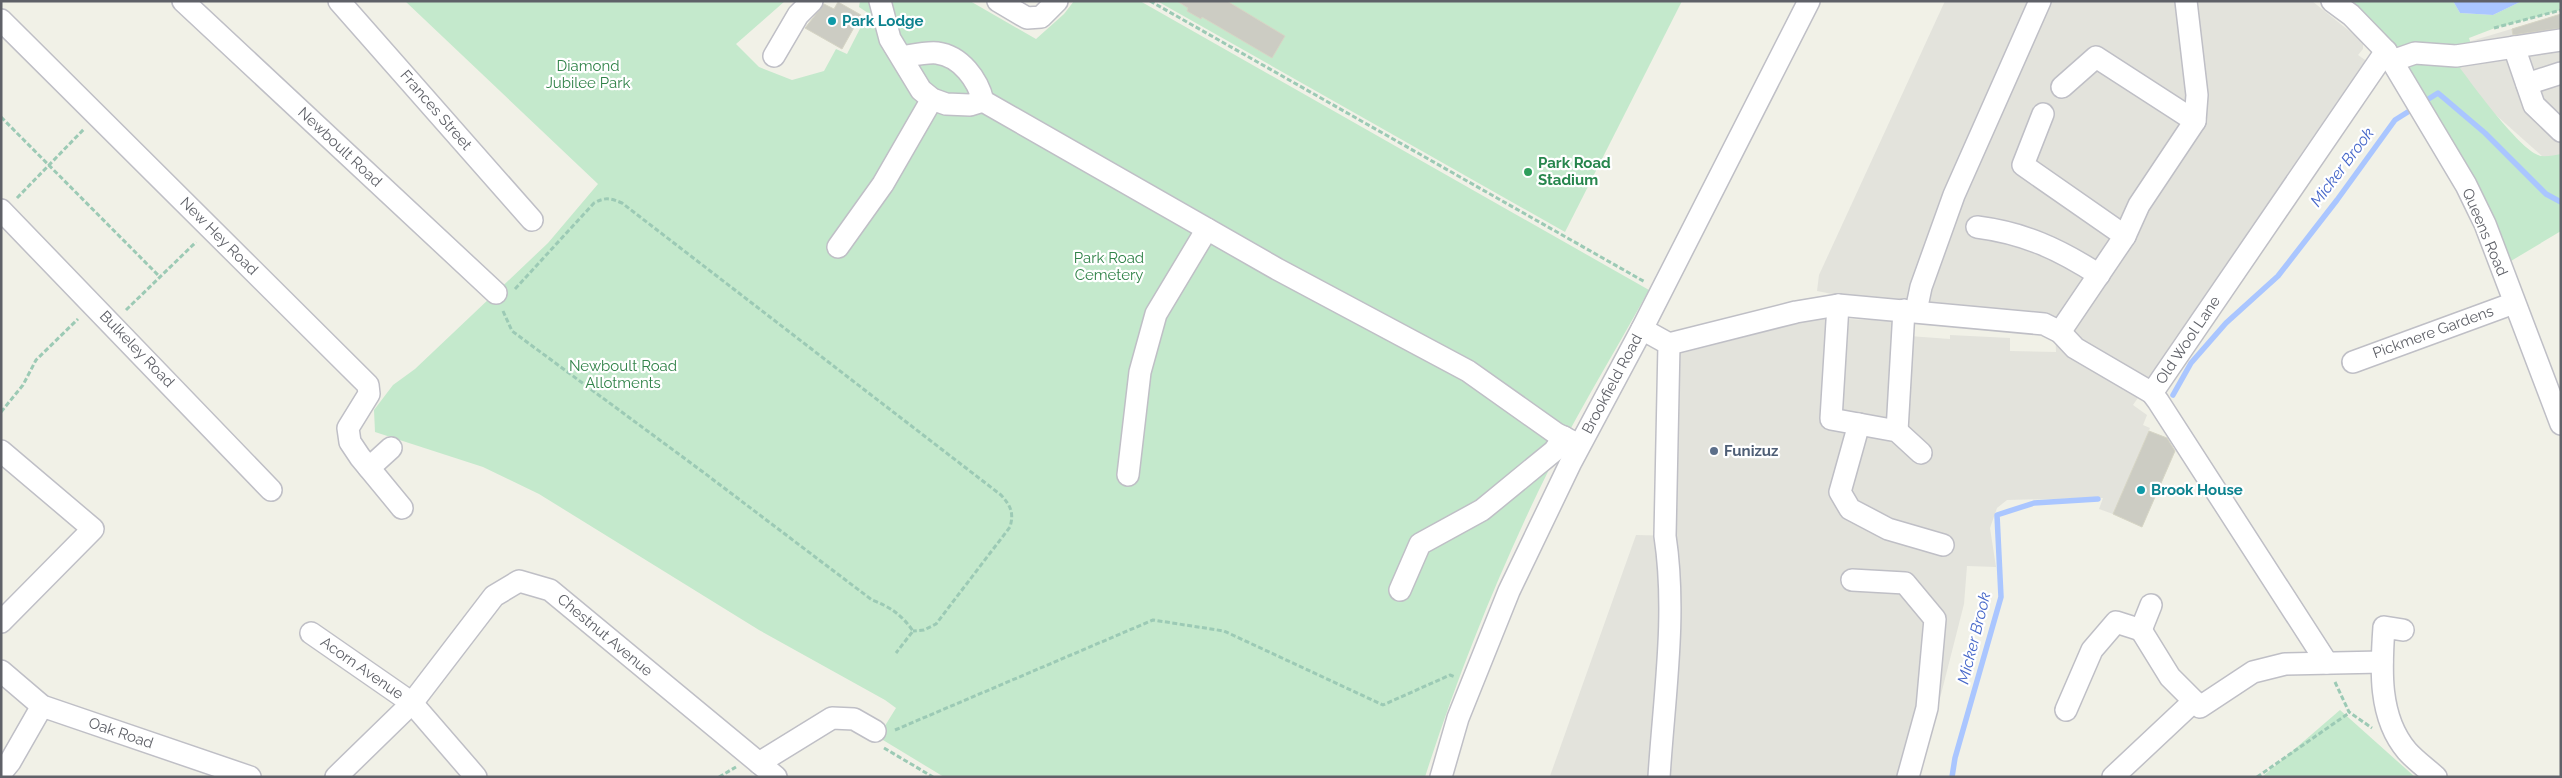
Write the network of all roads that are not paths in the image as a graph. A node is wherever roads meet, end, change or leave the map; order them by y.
1 (183, 1) edge
2 (339, 1) edge
3 (812, 1) edge
4 (880, 1) edge
5 (998, 1) edge
6 (1057, 1) edge
7 (1809, 1) edge
8 (2040, 1) edge
9 (2186, 1) edge
10 (2332, 1) edge
11 (1, 20) edge
12 (2561, 40) edge
13 (2514, 47) junction
14 (774, 56) dead end
15 (2389, 56) junction
16 (902, 57) junction
17 (2561, 73) edge
18 (2527, 84) junction
19 (2062, 87) dead end
20 (932, 99) junction
21 (983, 101) junction
22 (2043, 114) dead end
23 (2195, 121) junction
24 (2561, 131) edge
25 (2, 211) edge
26 (532, 220) dead end
27 (1977, 227) dead end
28 (1207, 230) junction
29 (2125, 236) junction
30 (838, 247) dead end
31 (2099, 275) junction
32 (505, 292) road end
33 (2514, 303) junction
34 (1838, 305) junction
35 (1910, 311) junction
36 (1642, 329) junction
37 (2060, 332) junction
38 (1669, 344) junction
39 (2353, 362) dead end
40 (2159, 402) junction
41 (1859, 424) junction
42 (2561, 424) edge
43 (1897, 431) junction
44 (1571, 441) junction
45 (391, 448) dead end
46 (1, 451) edge
47 (1922, 453) dead end
48 (369, 468) junction
49 (1128, 475) dead end
50 (272, 490) dead end
51 (402, 508) dead end
52 (1943, 545) dead end
53 (1852, 580) dead end
54 (1400, 590) dead end
55 (2151, 605) dead end
56 (1, 622) edge
57 (2141, 630) junction
58 (2403, 630) dead end
59 (311, 633) dead end
60 (2382, 662) junction
61 (2327, 663) junction
62 (1, 671) edge
63 (2194, 700) junction
64 (412, 704) junction
65 (42, 706) junction
66 (2066, 710) dead end
67 (882, 732) road end
68 (759, 763) junction
69 (1, 773) edge
70 (250, 777) edge
71 (336, 777) edge
72 (476, 777) edge
73 (776, 777) edge
74 (1441, 777) edge
75 (1659, 777) edge
76 (1908, 777) edge
77 (2114, 777) edge
78 (2436, 777) edge

1 - 32 street, Newboult Road
2 - 26 street, Frances Street
3 - 14 street
4 - 16 street
5 - 6 street
7 - 36 street, Brookfield Road
8 - 35 street
9 - 23 street
10 - 15 street, Queens Road
11 - 48 street, New Hey Road
12 - 13 street
13 - 15 street
13 - 18 street
15 - 33 street, Queens Road
15 - 40 street, Old Wool Lane
16 - 20 street
16 - 21 street
17 - 18 street
18 - 24 street
19 - 23 street
20 - 21 street
20 - 30 street
21 - 28 street
22 - 29 street
23 - 29 street
25 - 50 street, Bulkeley Road
27 - 31 street
28 - 44 street
28 - 49 street
29 - 31 street
31 - 37 street
33 - 39 street, Pickmere Gardens
33 - 42 street, Queens Road
34 - 35 street
34 - 38 street
34 - 41 street
35 - 37 street
35 - 43 street
36 - 38 street
36 - 44 street, Brookfield Road
37 - 40 street
38 - 75 street
40 - 61 street
41 - 43 street
41 - 52 street
43 - 47 street
44 - 54 street
44 - 74 street, Brookfield Road
45 - 48 street
46 - 56 street
48 - 51 street, New Hey Road
53 - 76 street
55 - 57 street
57 - 63 street
57 - 66 street
58 - 60 street
59 - 64 street, Acorn Avenue
60 - 61 street
60 - 78 street
61 - 63 street
62 - 65 street, Oak Road
63 - 77 street
64 - 68 street, Chestnut Avenue
64 - 71 street, Chestnut Avenue
64 - 72 street, Acorn Avenue
65 - 69 street
65 - 70 street, Oak Road
67 - 68 street
68 - 73 street, Chestnut Avenue

